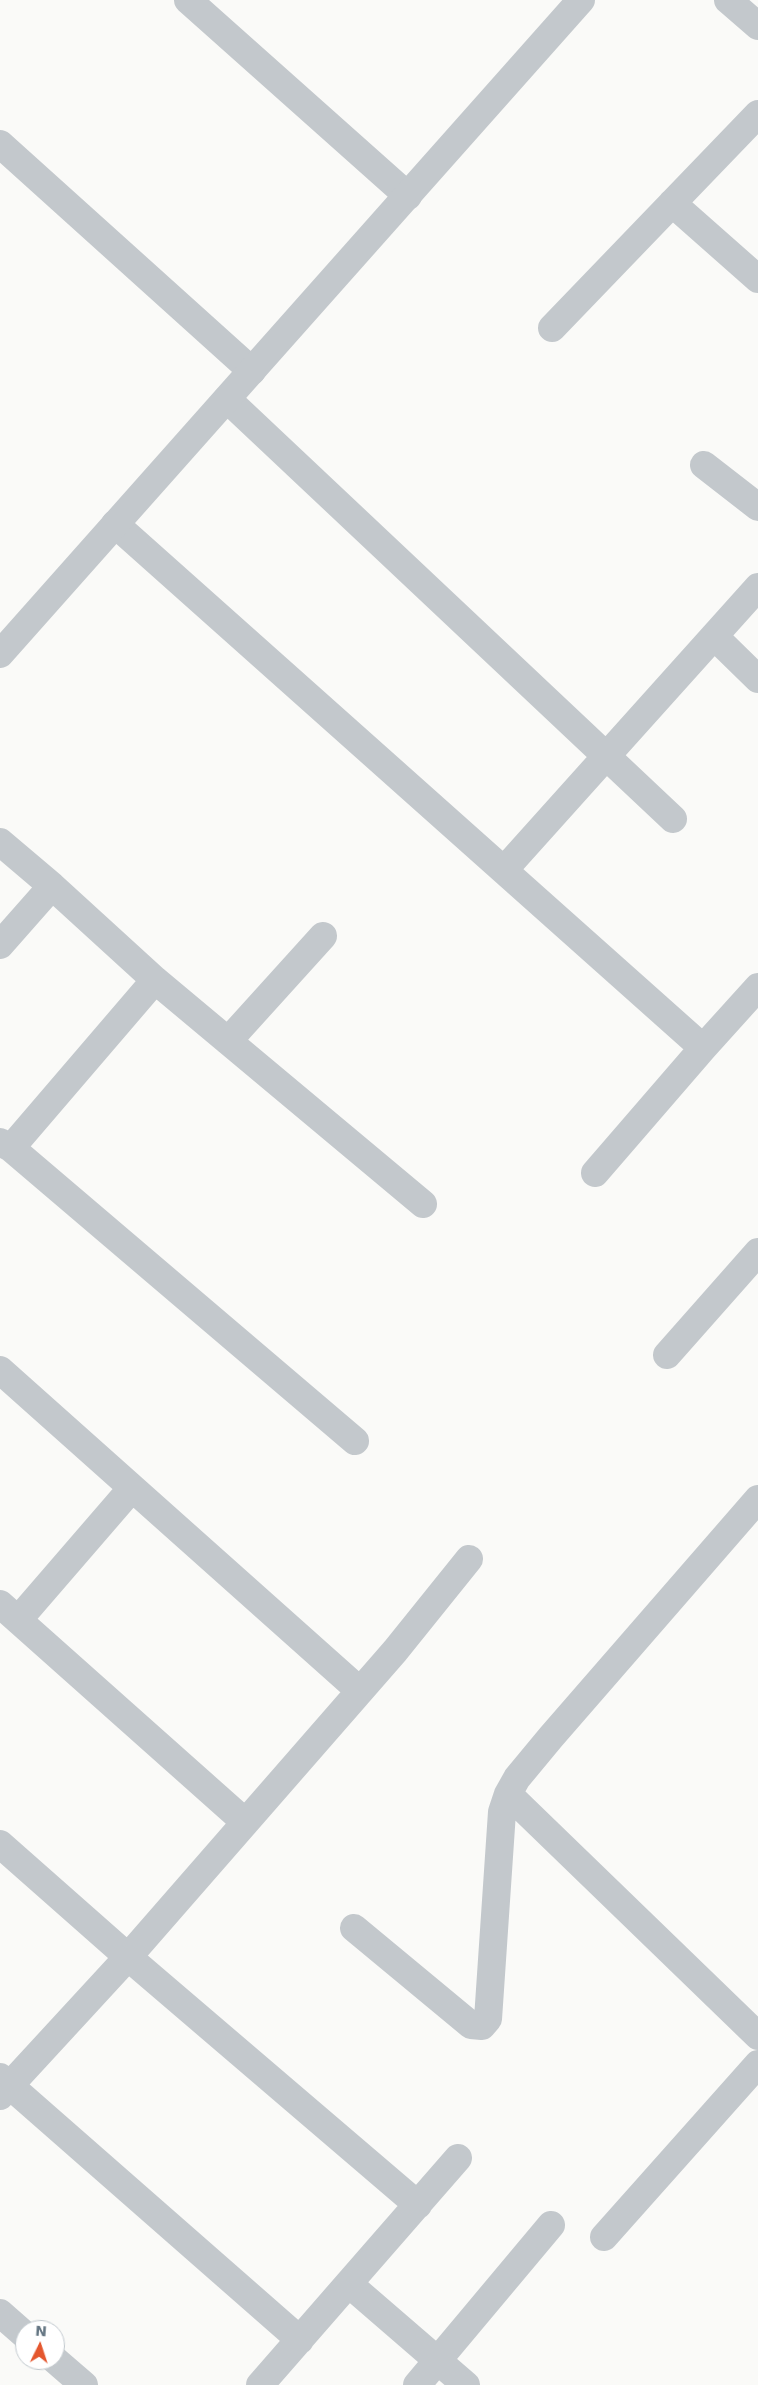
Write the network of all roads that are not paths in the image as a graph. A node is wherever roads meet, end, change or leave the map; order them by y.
1 (188, 0) edge
2 (580, 0) edge
3 (728, 0) edge
4 (758, 26) edge
5 (758, 114) edge
6 (0, 144) edge
7 (408, 196) junction
8 (672, 203) junction
9 (758, 278) edge
10 (552, 328) dead end
11 (252, 370) junction
12 (227, 399) junction
13 (704, 465) dead end
14 (758, 508) edge
15 (115, 524) junction
16 (758, 587) edge
17 (714, 636) junction
18 (0, 654) edge
19 (758, 679) edge
20 (607, 756) junction
21 (674, 820) dead end
22 (0, 842) edge
23 (504, 870) junction
24 (52, 886) junction
25 (323, 936) dead end
26 (0, 945) edge
27 (155, 980) junction
28 (758, 987) edge
29 (228, 1041) junction
30 (703, 1048) junction
31 (6, 1145) edge
32 (596, 1173) dead end
33 (423, 1204) dead end
34 (758, 1252) edge
35 (667, 1354) dead end
36 (0, 1370) edge
37 (355, 1441) dead end
38 (132, 1488) junction
39 (758, 1499) edge
40 (469, 1559) dead end
41 (9, 1612) edge
42 (360, 1691) junction
43 (508, 1794) junction
44 (245, 1822) junction
45 (0, 1844) edge
46 (354, 1928) dead end
47 (128, 1957) junction
48 (758, 2036) edge
49 (758, 2064) edge
50 (3, 2086) edge
51 (458, 2158) dead end
52 (418, 2205) junction
53 (551, 2225) dead end
54 (604, 2237) dead end
55 (348, 2284) junction
56 (0, 2313) edge
57 (15, 2326) edge
58 (300, 2340) junction
59 (438, 2361) junction
60 (65, 2369) edge
61 (84, 2385) edge
62 (260, 2385) edge
63 (417, 2385) edge
64 (466, 2385) edge

1 - 7 street
2 - 7 street
3 - 4 street
5 - 8 street
6 - 11 street
7 - 11 street
8 - 9 street
8 - 10 street
11 - 12 street
12 - 15 street
12 - 20 street
13 - 14 street
15 - 18 street
15 - 23 street
16 - 17 street
17 - 19 street
17 - 20 street
20 - 21 street
20 - 23 street
22 - 24 street
23 - 30 street
24 - 26 street
24 - 27 street
25 - 29 street
27 - 29 street
27 - 31 street
28 - 30 street
29 - 33 street
30 - 32 street
31 - 37 street
34 - 35 street
36 - 38 street
38 - 41 street
38 - 42 street
39 - 43 street
40 - 42 street
41 - 44 street
42 - 44 street
43 - 46 street
43 - 48 street
44 - 47 street
45 - 47 street
47 - 50 street
47 - 52 street
49 - 54 street
50 - 58 street
51 - 52 street
52 - 55 street
53 - 59 street
55 - 58 street
55 - 59 street
56 - 57 street
58 - 62 street
59 - 63 street
59 - 64 street
60 - 61 street

